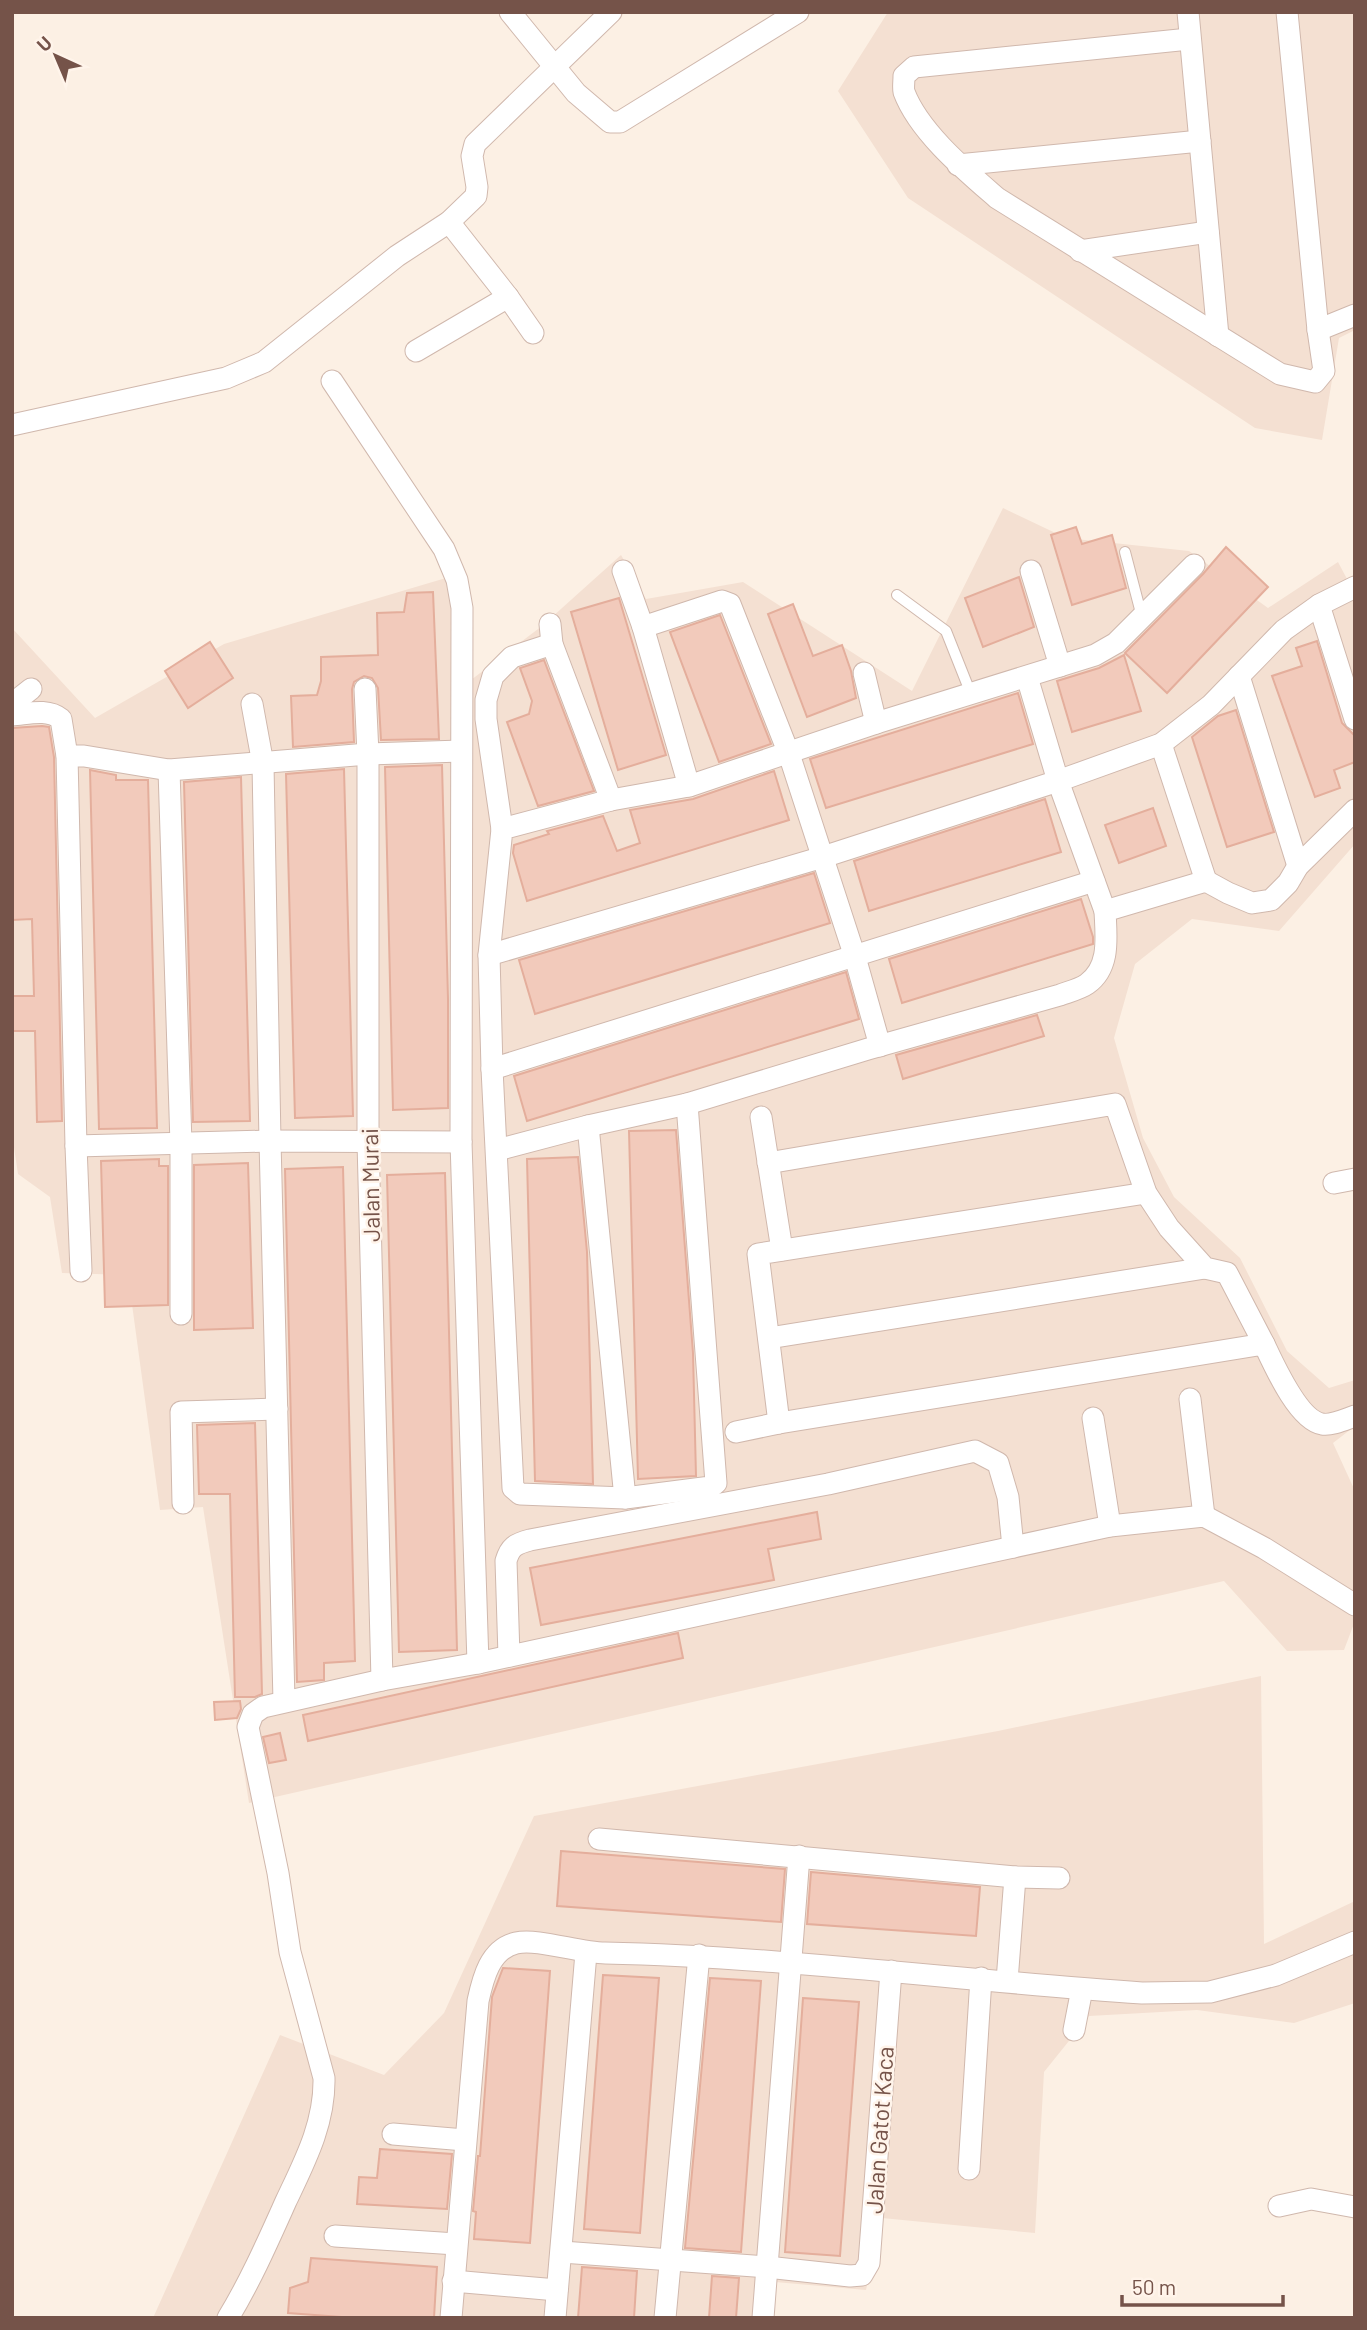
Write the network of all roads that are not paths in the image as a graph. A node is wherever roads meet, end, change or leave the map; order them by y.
1 (510, 12) edge
2 (611, 12) edge
3 (798, 12) edge
4 (1188, 12) edge
5 (1287, 12) edge
6 (1189, 39) junction
7 (556, 67) junction
8 (1200, 141) junction
9 (958, 165) junction
10 (449, 222) junction
11 (1208, 232) junction
12 (1080, 251) junction
13 (508, 297) junction
14 (1355, 315) edge
15 (1318, 330) junction
16 (533, 333) dead end
17 (1218, 336) junction
18 (416, 351) dead end
19 (332, 381) dead end
20 (12, 425) edge
21 (1125, 552) dead end
22 (1194, 565) dead end
23 (623, 570) dead end
24 (1031, 571) dead end
25 (1350, 590) edge
26 (897, 595) dead end
27 (1319, 605) junction
28 (1142, 619) junction
29 (643, 627) junction
30 (1060, 666) junction
31 (864, 673) dead end
32 (1239, 676) junction
33 (1027, 677) junction
34 (32, 689) dead end
35 (365, 689) dead end
36 (971, 694) junction
37 (12, 704) edge
38 (252, 704) dead end
39 (12, 715) edge
40 (1355, 719) edge
41 (876, 723) junction
42 (1161, 744) junction
43 (461, 751) junction
44 (368, 754) junction
45 (789, 754) junction
46 (67, 756) junction
47 (263, 764) junction
48 (169, 770) junction
49 (1059, 781) junction
50 (689, 786) junction
51 (611, 800) junction
52 (1355, 810) edge
53 (502, 829) junction
54 (822, 857) junction
55 (1298, 866) junction
56 (1094, 881) junction
57 (1206, 881) junction
58 (1105, 911) junction
59 (489, 955) junction
60 (855, 957) junction
61 (880, 1046) junction
62 (492, 1069) junction
63 (687, 1104) junction
64 (761, 1117) dead end
65 (588, 1126) junction
66 (270, 1141) junction
67 (368, 1142) junction
68 (461, 1142) junction
69 (181, 1144) junction
70 (76, 1146) junction
71 (497, 1150) junction
72 (768, 1163) junction
73 (1355, 1179) edge
74 (1334, 1183) dead end
75 (1146, 1193) junction
76 (782, 1250) junction
77 (1205, 1268) junction
78 (81, 1271) dead end
79 (181, 1314) dead end
80 (769, 1338) junction
81 (1264, 1344) junction
82 (1190, 1399) dead end
83 (277, 1409) junction
84 (1355, 1416) edge
85 (1093, 1418) dead end
86 (779, 1423) junction
87 (736, 1432) dead end
88 (625, 1497) junction
89 (183, 1503) dead end
90 (1204, 1516) junction
91 (1110, 1526) junction
92 (1013, 1547) junction
93 (1355, 1605) edge
94 (509, 1656) junction
95 (478, 1663) junction
96 (382, 1681) junction
97 (284, 1701) junction
98 (599, 1839) dead end
99 (799, 1856) junction
100 (1015, 1877) junction
101 (1059, 1878) dead end
102 (1355, 1942) edge
103 (586, 1953) junction
104 (699, 1955) junction
105 (791, 1963) junction
106 (891, 1971) junction
107 (981, 1979) junction
108 (1007, 1981) junction
109 (1082, 1989) junction
110 (1074, 2030) dead end
111 (393, 2134) dead end
112 (465, 2140) junction
113 (970, 2169) dead end
114 (1279, 2206) dead end
115 (1355, 2207) edge
116 (335, 2235) dead end
117 (456, 2244) junction
118 (562, 2252) junction
119 (669, 2260) junction
120 (767, 2267) junction
121 (453, 2281) junction
122 (557, 2290) junction
123 (228, 2318) edge
124 (451, 2318) edge
125 (555, 2318) edge
126 (665, 2318) edge
127 (763, 2318) edge

1 - 7 street
2 - 7 street
3 - 7 street
4 - 6 street
5 - 15 street
6 - 8 street
6 - 9 street
7 - 10 street
8 - 9 street
8 - 11 street
9 - 12 street
10 - 13 street
10 - 20 street
11 - 12 street
11 - 17 street
12 - 17 street
13 - 16 street
13 - 18 street
14 - 15 street
15 - 17 street
19 - 43 street
21 - 28 lane
22 - 28 street
23 - 29 street
24 - 30 street
25 - 27 street
26 - 36 lane
27 - 32 street
27 - 40 street
28 - 30 street
29 - 45 street
29 - 50 street
30 - 33 street
31 - 41 street
32 - 42 street
32 - 55 street
33 - 36 street
33 - 49 street
34 - 37 street
35 - 44 street, Jalan Murai
36 - 41 street
38 - 47 street
39 - 46 street
41 - 45 street
42 - 49 street
42 - 57 street
43 - 44 street
43 - 68 street
44 - 47 street
44 - 67 street, Jalan Murai
45 - 50 street
45 - 54 street
46 - 48 street
46 - 70 street
47 - 48 street
47 - 66 street
48 - 69 street
49 - 54 street
49 - 56 street
50 - 51 street
51 - 53 street
51 - 53 street
52 - 55 street
53 - 59 street
54 - 59 street
54 - 60 street
55 - 57 street
56 - 58 street
56 - 60 street
57 - 58 street
58 - 61 street
59 - 62 street
60 - 61 street
60 - 62 street
61 - 63 street
62 - 71 street
63 - 65 street
63 - 88 street
64 - 72 street
65 - 71 street
65 - 88 street
66 - 67 street
66 - 69 street
66 - 83 street
67 - 68 street
67 - 96 street, Jalan Murai
68 - 95 street
69 - 70 street
69 - 79 street
70 - 78 street
71 - 88 street
72 - 75 street
72 - 76 street
73 - 74 street
75 - 76 street
75 - 77 street
76 - 80 street
77 - 80 street
77 - 81 street
80 - 86 street
81 - 84 street
81 - 86 street
82 - 90 street
83 - 89 street
83 - 97 street
85 - 91 street
86 - 87 street
90 - 91 street
90 - 93 street
91 - 92 street
92 - 94 street
92 - 94 street
94 - 95 street
95 - 96 street
96 - 97 street
97 - 123 street
98 - 99 street
99 - 100 street
99 - 105 street
100 - 101 street
100 - 108 street
102 - 109 street
103 - 104 street
103 - 112 street
103 - 118 street
104 - 105 street
104 - 119 street
105 - 106 street
105 - 120 street
106 - 107 street
106 - 120 street, Jalan Gatot Kaca
107 - 108 street
107 - 113 street
108 - 109 street
109 - 110 street
111 - 112 street
112 - 117 street
114 - 115 street
116 - 117 street
117 - 121 street
118 - 119 street
118 - 122 street
119 - 120 street
119 - 126 street
120 - 127 street
121 - 122 street
121 - 124 street
122 - 125 street

